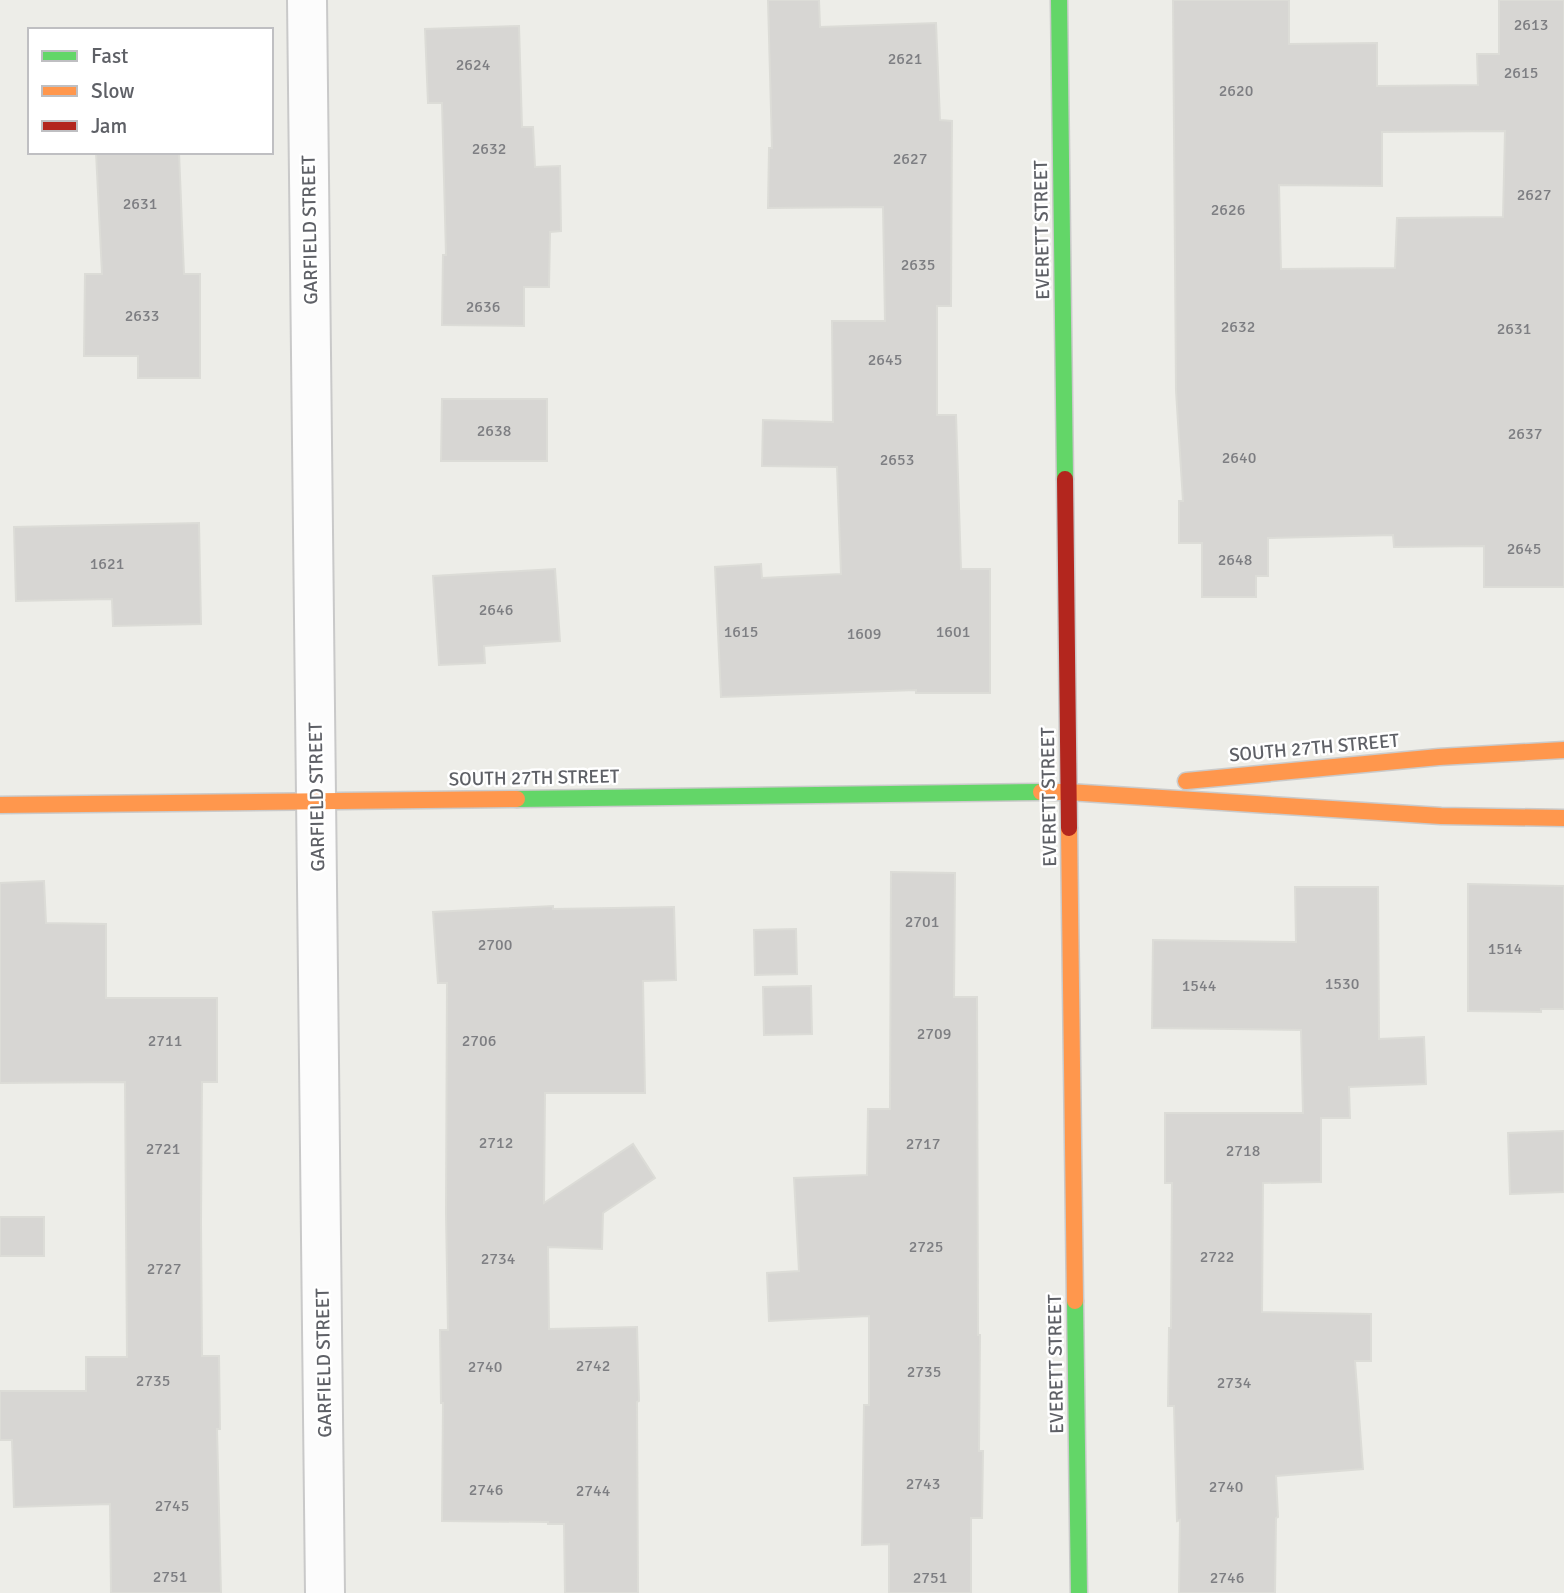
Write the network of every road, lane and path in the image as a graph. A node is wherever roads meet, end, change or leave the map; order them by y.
1 (307, 0) edge
2 (1059, 0) edge
3 (1564, 750) edge
4 (1068, 792) junction
5 (316, 802) junction
6 (0, 805) edge
7 (1564, 818) edge
8 (325, 1593) edge
9 (1079, 1593) edge

1 - 5 street, GARFIELD STREET
2 - 4 main road, EVERETT STREET
3 - 4 main road, SOUTH 27TH STREET
4 - 5 main road, SOUTH 27TH STREET
4 - 7 main road, SOUTH 27TH STREET
4 - 9 main road, EVERETT STREET
5 - 6 main road, SOUTH 27TH STREET
5 - 8 street, GARFIELD STREET

